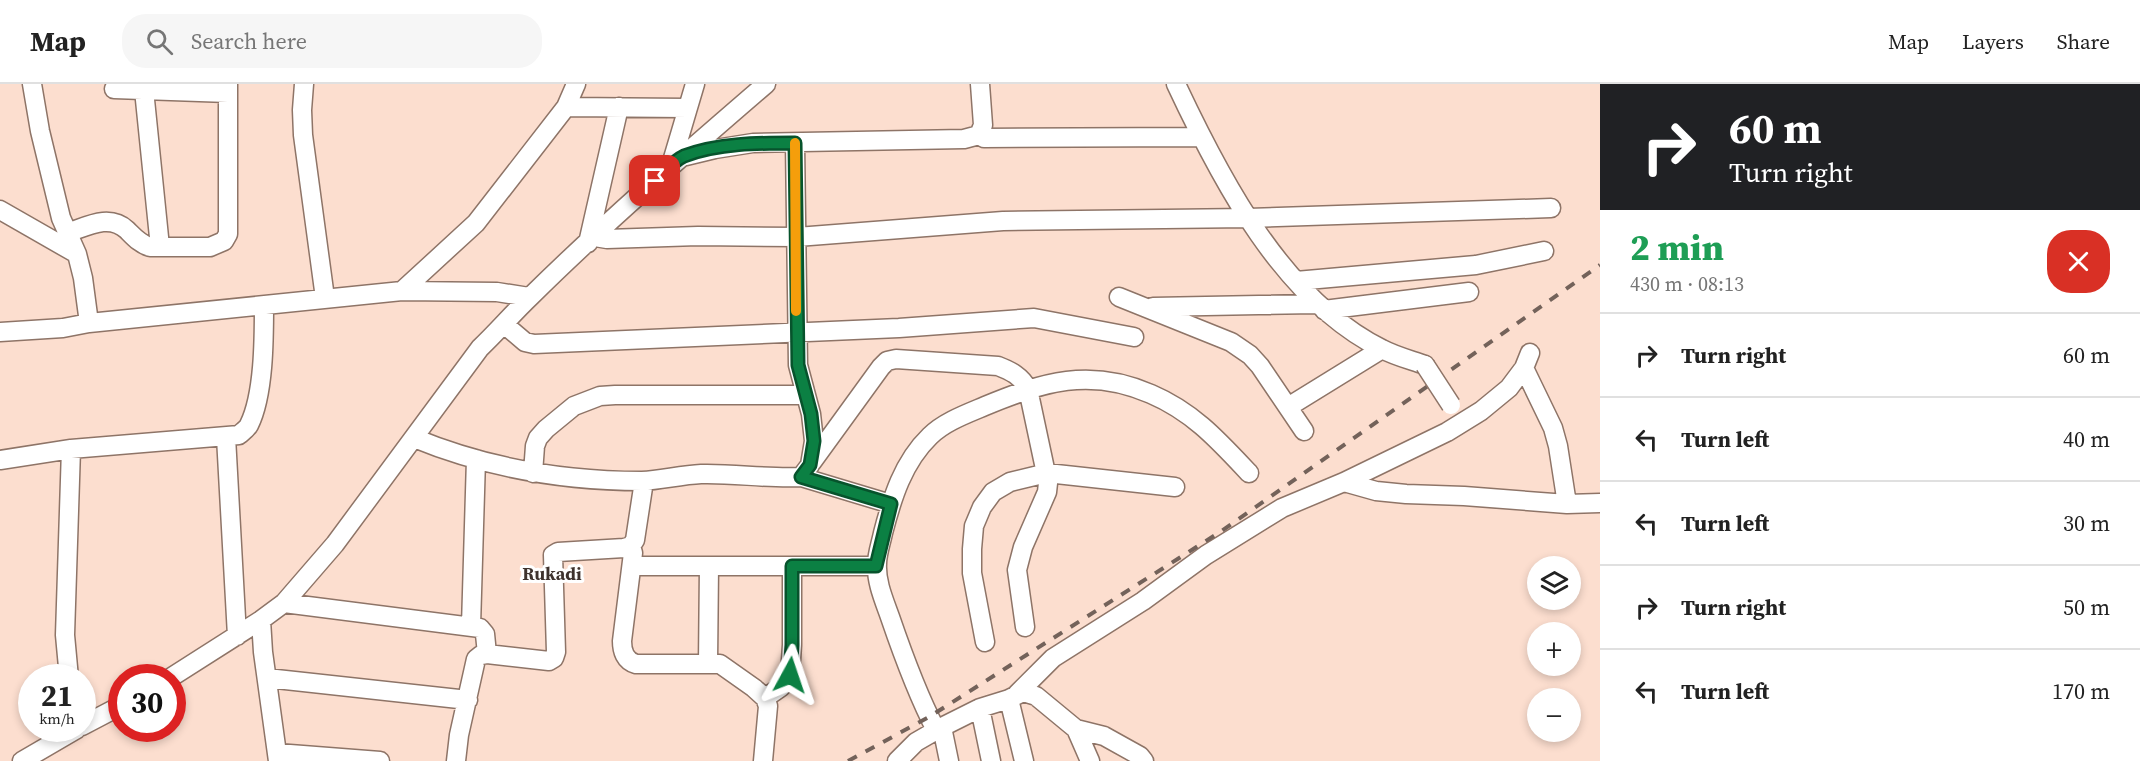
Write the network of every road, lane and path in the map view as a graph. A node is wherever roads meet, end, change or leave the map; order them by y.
1 (32, 84) edge
2 (304, 84) edge
3 (576, 84) edge
4 (696, 84) edge
5 (766, 84) edge
6 (980, 84) edge
7 (1176, 84) edge
8 (114, 89) dead end
9 (228, 89) edge
10 (144, 90) junction
11 (566, 107) junction
12 (619, 108) junction
13 (688, 108) junction
14 (979, 135) junction
15 (1200, 137) junction
16 (795, 143) junction
17 (676, 162) junction
18 (1551, 208) dead end
19 (0, 210) edge
20 (1248, 218) junction
21 (67, 233) junction
22 (797, 237) junction
23 (591, 240) junction
24 (160, 247) junction
25 (1544, 251) dead end
26 (77, 254) junction
27 (1296, 281) junction
28 (402, 291) junction
29 (1469, 292) dead end
30 (529, 297) junction
31 (1119, 297) dead end
32 (326, 298) junction
33 (264, 305) junction
34 (1146, 307) junction
35 (1320, 307) junction
36 (89, 323) junction
37 (505, 325) junction
38 (0, 332) edge
39 (796, 333) junction
40 (1134, 337) dead end
41 (1382, 350) junction
42 (1028, 389) junction
43 (805, 396) junction
44 (1450, 405) junction
45 (1288, 407) junction
46 (1481, 411) junction
47 (1304, 431) dead end
48 (1446, 432) junction
49 (226, 437) junction
50 (414, 438) junction
51 (71, 449) junction
52 (476, 459) junction
53 (0, 460) edge
54 (806, 471) junction
55 (533, 473) junction
56 (1047, 473) junction
57 (1249, 473) dead end
58 (644, 481) junction
59 (1344, 482) junction
60 (1175, 487) dead end
61 (1600, 503) edge
62 (891, 504) junction
63 (1567, 504) junction
64 (631, 546) junction
65 (632, 566) junction
66 (709, 566) junction
67 (792, 566) junction
68 (876, 566) junction
69 (284, 603) junction
70 (261, 621) junction
71 (471, 626) junction
72 (1025, 627) dead end
73 (237, 636) junction
74 (986, 642) dead end
75 (487, 654) junction
76 (708, 663) junction
77 (68, 664) edge
78 (186, 668) edge
79 (267, 678) junction
80 (1013, 697) junction
81 (765, 698) junction
82 (468, 700) junction
83 (980, 708) junction
84 (939, 728) junction
85 (1077, 729) junction
86 (55, 742) edge
87 (277, 757) edge
88 (899, 760) edge
89 (22, 761) edge
90 (380, 761) edge
91 (456, 761) edge
92 (763, 761) edge
93 (949, 761) edge
94 (991, 761) edge
95 (1024, 761) edge
96 (1090, 761) edge
97 (1144, 761) edge

1 - 21 street
2 - 32 street
3 - 11 street
4 - 13 street
5 - 17 street
6 - 14 street
7 - 15 street
8 - 10 street
9 - 10 street
9 - 24 street
10 - 24 street
11 - 12 street
11 - 28 street
12 - 13 street
12 - 23 street
13 - 17 street
14 - 15 street
14 - 16 street
15 - 20 street
16 - 17 street
16 - 22 street
17 - 23 street
18 - 20 street
19 - 26 street
20 - 22 street
20 - 27 street
21 - 24 street
21 - 26 street
22 - 23 street
22 - 39 street
23 - 30 street
25 - 27 street
26 - 36 street
27 - 35 street
28 - 30 street
28 - 32 street
29 - 35 street
30 - 37 street
31 - 34 street
32 - 33 street
33 - 36 street
33 - 49 street
34 - 35 street
34 - 45 street
35 - 41 street
36 - 38 street
37 - 39 street
37 - 50 street
39 - 40 street
39 - 43 street
41 - 44 street, bridge
41 - 45 street
42 - 54 street
42 - 56 street
42 - 57 street
42 - 62 street
43 - 54 street
43 - 55 street
44 - 46 street
44 - 48 street
45 - 47 street
46 - 48 street
46 - 63 street
48 - 59 street
49 - 51 street
49 - 73 street
50 - 52 street
50 - 69 street
51 - 53 street
51 - 77 street
52 - 55 street
52 - 71 street
54 - 58 street
54 - 62 street
55 - 58 street
56 - 60 street
56 - 72 street
56 - 74 street
58 - 64 street
59 - 63 street
59 - 80 street
61 - 63 street
62 - 68 street
64 - 65 street
64 - 75 street
65 - 66 street
65 - 76 street
66 - 67 street
66 - 76 street
67 - 68 street
67 - 81 street
68 - 84 street
69 - 70 street
69 - 71 street
70 - 73 street
70 - 79 street
71 - 75 street
73 - 78 street
75 - 82 street
76 - 81 street
79 - 82 street
79 - 87 street
80 - 83 street
80 - 85 street
80 - 95 street
81 - 92 street
82 - 91 street
83 - 84 street
83 - 94 street
84 - 88 street
84 - 93 street
85 - 96 street
85 - 97 street
86 - 89 street
87 - 90 street

